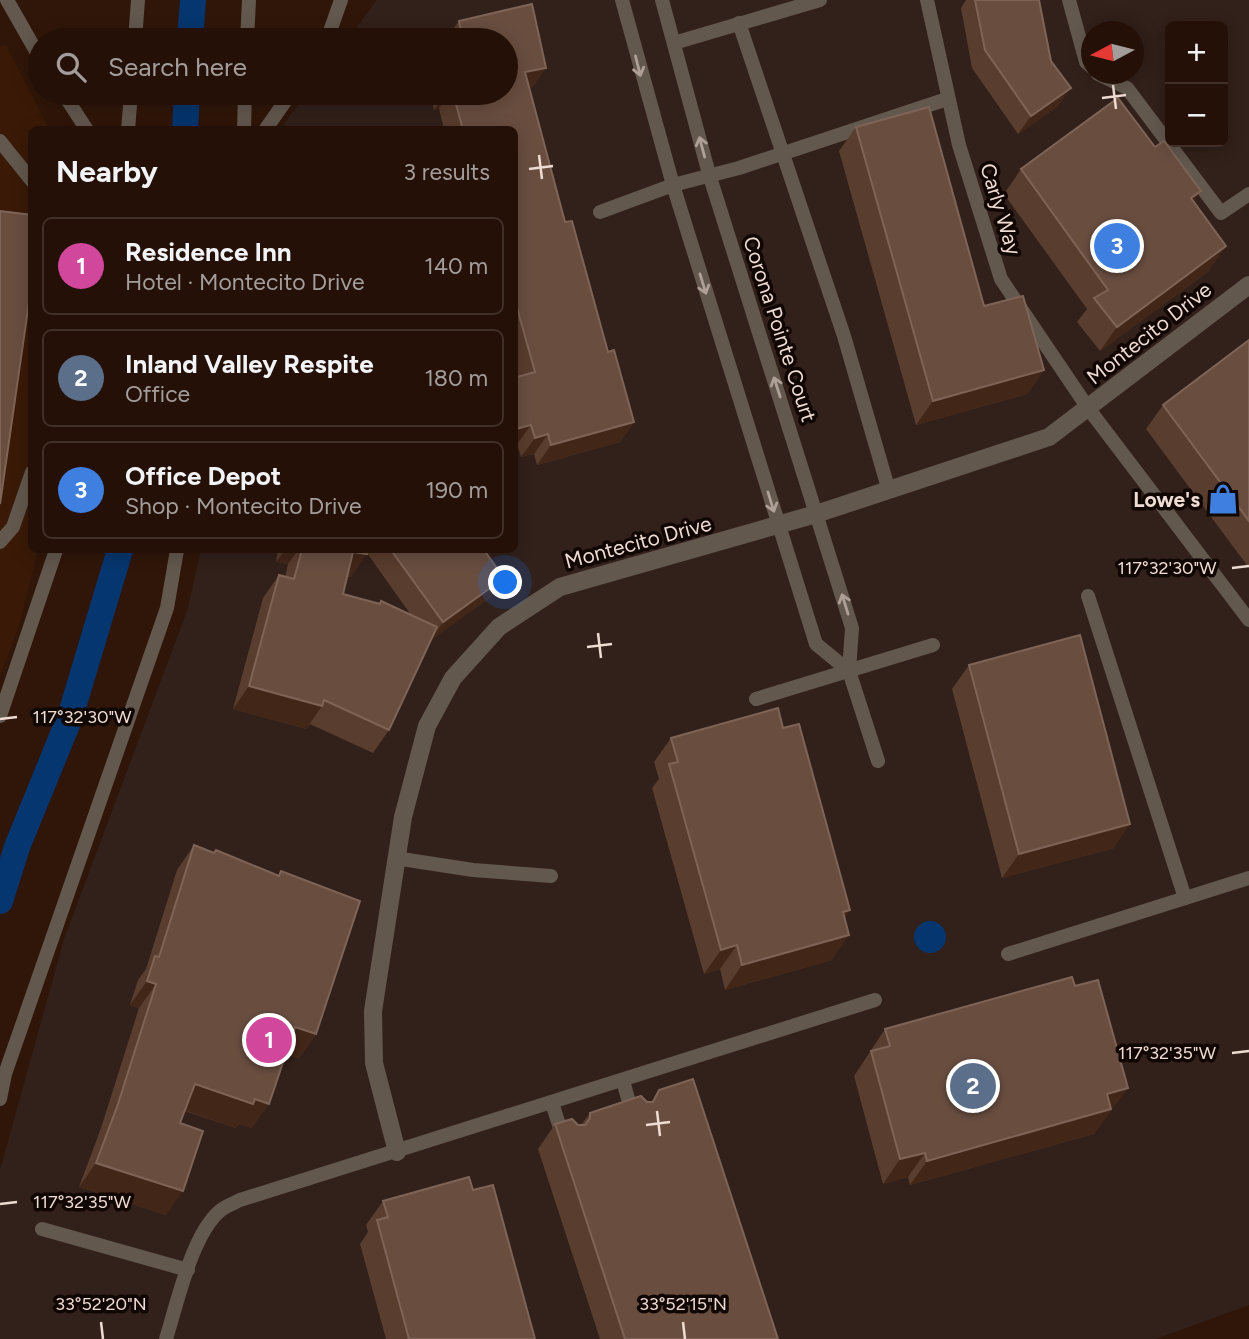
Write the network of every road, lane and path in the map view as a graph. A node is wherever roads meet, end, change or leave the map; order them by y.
1 (7, 0) edge
2 (138, 0) edge
3 (249, 0) edge
4 (341, 0) edge
5 (622, 0) edge
6 (662, 0) edge
7 (820, 0) edge
8 (927, 0) edge
9 (1069, 0) edge
10 (739, 23) junction
11 (136, 28) edge
12 (248, 28) edge
13 (331, 28) edge
14 (28, 37) edge
15 (674, 43) junction
16 (1081, 44) edge
17 (1119, 84) edge
18 (947, 99) junction
19 (71, 105) edge
20 (130, 105) edge
21 (245, 105) edge
22 (283, 105) edge
23 (85, 126) edge
24 (128, 126) edge
25 (244, 126) edge
26 (268, 126) edge
27 (0, 141) edge
28 (784, 153) junction
29 (709, 174) junction
30 (28, 176) edge
31 (673, 185) junction
32 (1249, 194) edge
33 (600, 212) dead end
34 (1249, 285) edge
35 (1088, 408) junction
36 (28, 484) edge
37 (889, 491) junction
38 (816, 514) junction
39 (778, 525) junction
40 (0, 542) edge
41 (55, 553) edge
42 (176, 553) edge
43 (1088, 596) dead end
44 (1249, 620) edge
45 (933, 645) dead end
46 (849, 671) junction
47 (756, 699) dead end
48 (0, 716) edge
49 (878, 761) dead end
50 (396, 858) junction
51 (551, 876) dead end
52 (1249, 878) edge
53 (1185, 898) junction
54 (1008, 954) dead end
55 (875, 1000) dead end
56 (623, 1080) junction
57 (0, 1099) edge
58 (552, 1103) junction
59 (634, 1117) edge
60 (564, 1140) edge
61 (397, 1152) junction
62 (42, 1229) dead end
63 (188, 1270) junction
64 (166, 1339) edge

1 - 14 lane
2 - 11 lane
3 - 12 lane
4 - 13 lane
5 -> 31 lane
6 - 15 lane, Corona Pointe Court
7 - 10 lane
8 - 18 lane, Carly Way
9 - 16 lane
10 - 15 lane
10 - 28 lane
29 -> 15 lane, Corona Pointe Court
17 - 32 lane
18 - 28 lane
18 - 35 lane, Carly Way
19 - 23 lane
20 - 24 lane
21 - 25 lane
22 - 26 lane
27 - 30 lane
28 - 29 lane
28 - 37 lane
29 - 31 lane
38 -> 29 lane, Corona Pointe Court
31 - 33 lane
31 -> 39 lane
34 - 35 street, Montecito Drive
35 - 37 street, Montecito Drive
35 - 44 lane, Carly Way
36 - 40 lane
37 - 38 street, Montecito Drive
38 - 39 street, Montecito Drive
46 -> 38 lane, Corona Pointe Court
39 - 46 lane
39 - 50 street, Montecito Drive
41 - 48 lane
42 - 57 lane
43 - 53 lane
45 - 46 lane
46 - 47 lane
46 - 49 lane
50 - 51 lane
50 - 61 street, Montecito Drive
52 - 53 lane
53 - 54 lane
55 - 56 lane
56 - 58 lane
56 - 59 lane
58 - 60 lane
58 - 61 lane
61 - 63 lane
62 - 63 lane
63 - 64 lane

